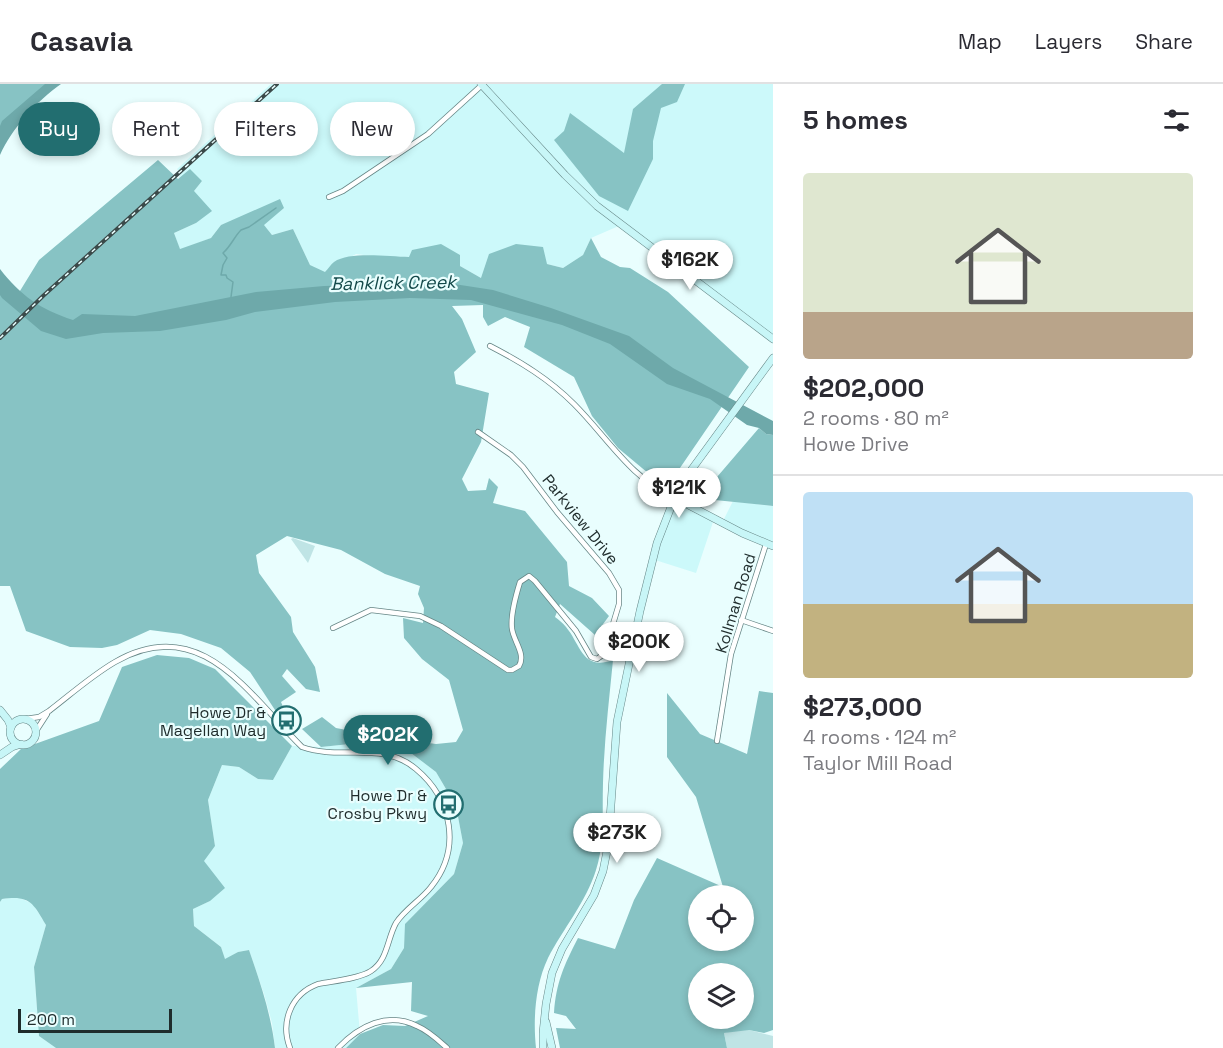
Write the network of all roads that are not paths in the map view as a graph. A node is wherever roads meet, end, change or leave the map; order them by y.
1 (482, 84) edge
2 (329, 197) dead end
3 (773, 339) edge
4 (490, 346) dead end
5 (773, 358) edge
6 (478, 432) dead end
7 (675, 498) junction
8 (770, 545) edge
9 (741, 620) junction
10 (333, 628) dead end
11 (773, 631) edge
12 (607, 645) junction
13 (632, 650) junction
14 (1, 711) edge
15 (49, 711) junction
16 (23, 719) junction
17 (11, 727) junction
18 (36, 731) junction
19 (11, 736) junction
20 (717, 741) dead end
21 (21, 744) junction
22 (2, 753) edge
23 (545, 1020) junction
24 (290, 1048) edge
25 (339, 1048) edge
26 (447, 1048) edge
27 (543, 1048) edge
28 (552, 1048) edge

1 - 2 street
1 - 3 main road
4 - 7 street
5 - 7 main road
6 - 12 street, Parkview Drive
7 - 8 main road
7 - 13 main road
8 - 9 street, Kollman Road
9 - 11 street
9 - 20 street, Kollman Road
10 - 12 street
12 - 13 street
13 - 23 main road
14 - 16 main road
14 - 17 main road
15 - 16 street
15 - 18 street
15 - 24 street
16 - 17 main road
16 - 18 main road
17 - 19 main road
18 - 21 main road
19 - 21 main road
19 - 22 main road
21 - 22 main road
23 - 27 main road
23 - 28 main road
25 - 26 street

